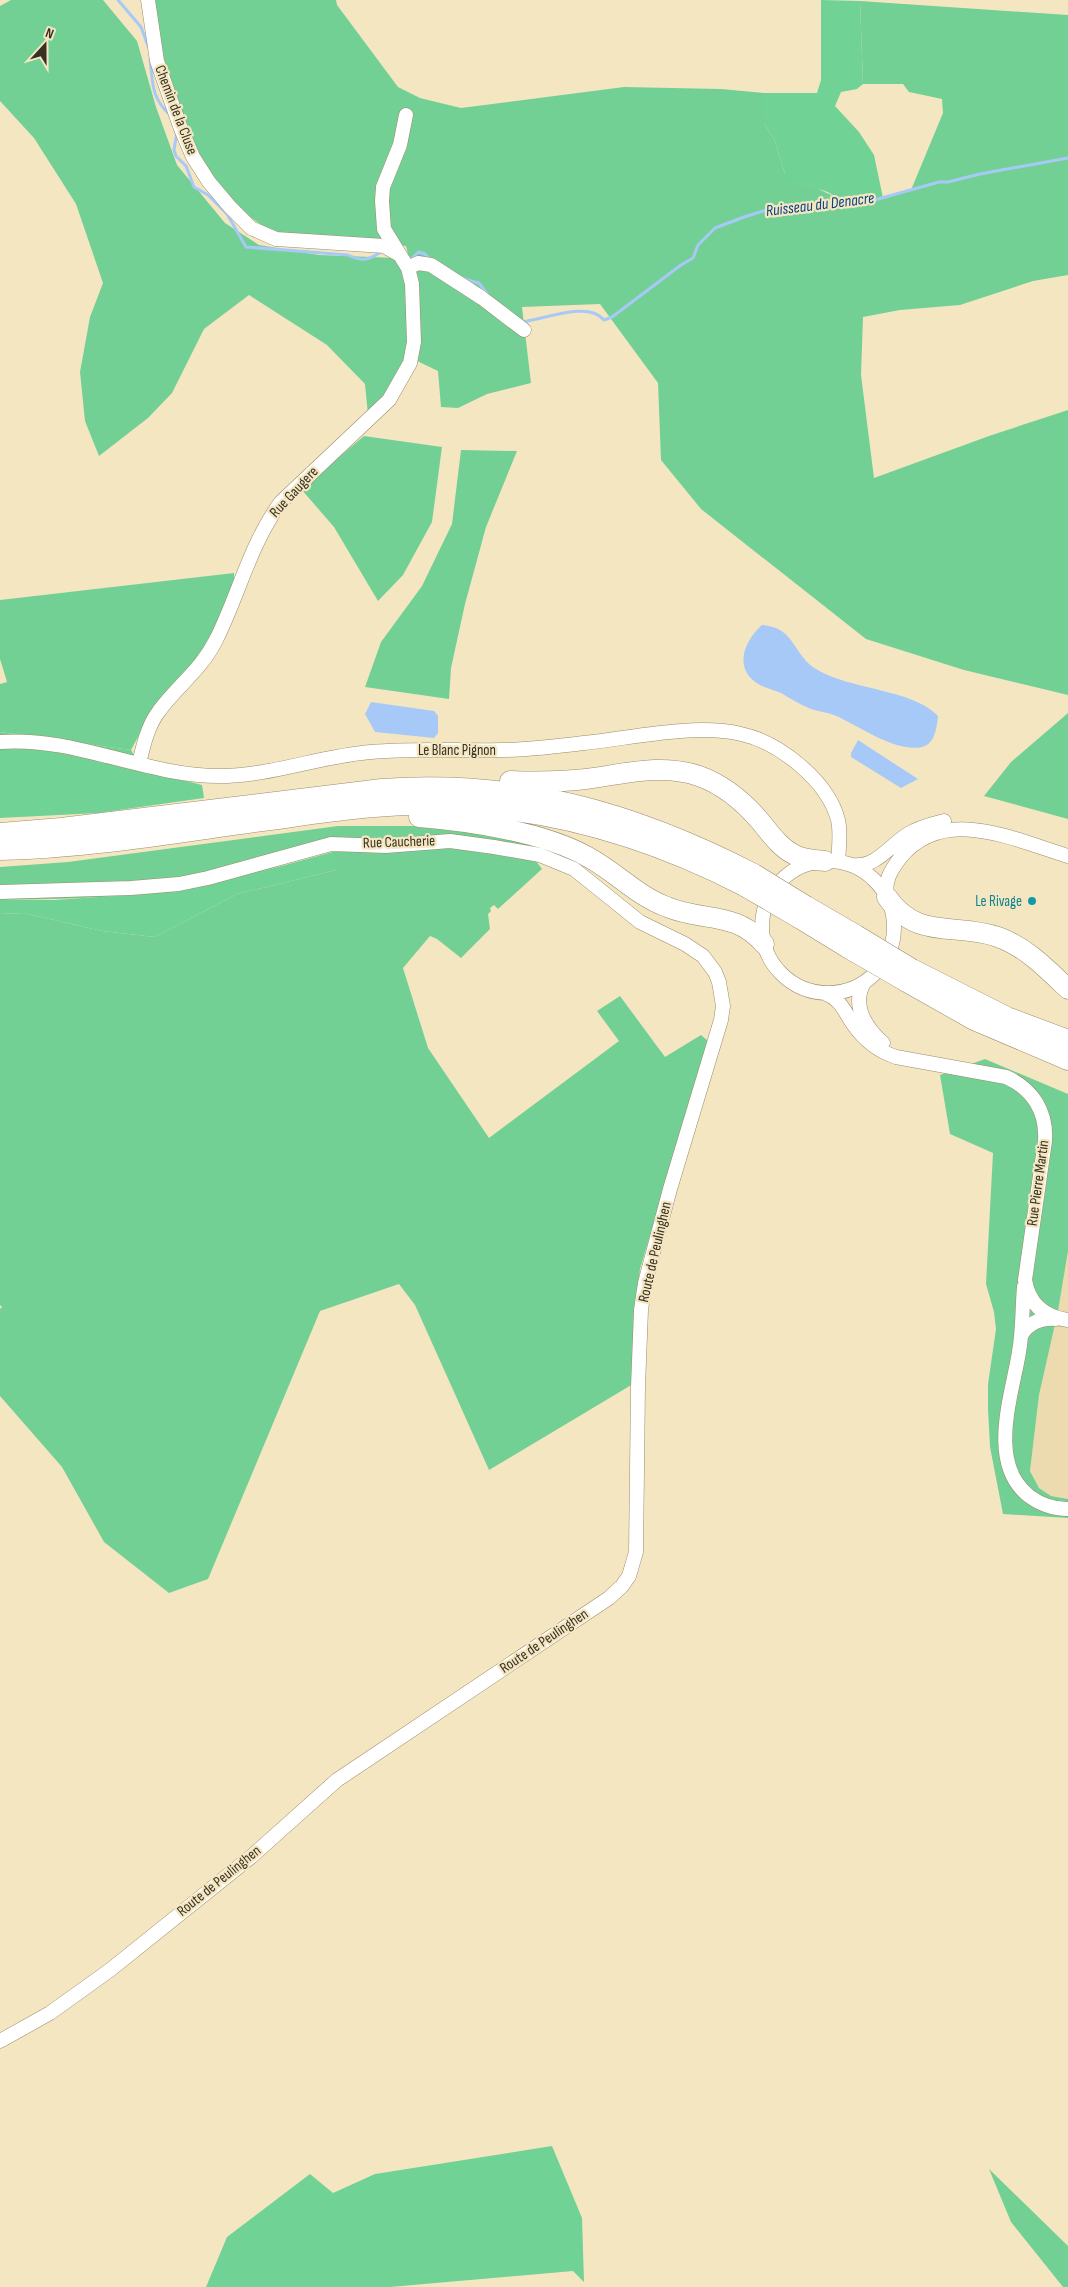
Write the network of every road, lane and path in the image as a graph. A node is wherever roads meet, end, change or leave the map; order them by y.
1 (148, 0) edge
2 (406, 115) dead end
3 (399, 254) junction
4 (408, 268) junction
5 (524, 330) dead end
6 (0, 742) edge
7 (139, 764) junction
8 (208, 819) junction
9 (0, 833) edge
10 (993, 833) junction
11 (0, 850) edge
12 (1068, 856) edge
13 (831, 861) junction
14 (852, 865) junction
15 (0, 892) edge
16 (887, 897) junction
17 (764, 944) junction
18 (909, 975) junction
19 (864, 983) junction
20 (1068, 988) edge
21 (824, 993) junction
22 (721, 1020) joint
23 (1068, 1040) edge
24 (910, 1059) junction
25 (1068, 1060) edge
26 (1025, 1280) junction
27 (1063, 1320) edge
28 (1022, 1334) junction
29 (1068, 1510) edge
30 (0, 2041) edge

1 - 3 street, Chemin de la Cluse
2 - 3 street, Rue Gaugere
3 - 4 street, Rue Gaugere
4 - 5 street
4 - 7 street, Rue Gaugere
6 - 7 street, Le Blanc Pignon
7 - 13 street, Le Blanc Pignon
8 - 9 highway
8 - 11 highway
8 - 13 highway
8 - 17 highway
8 - 18 highway, bridge
10 - 12 street
10 - 14 street
10 - 16 street
13 - 14 street
13 - 17 street
14 - 16 street
15 - 22 street, Rue Caucherie
16 - 19 street
16 - 20 highway
17 - 21 street
18 - 23 highway
18 - 25 highway
19 - 21 street
19 - 24 street, Rue Pierre Martin
21 - 24 street, Rue Pierre Martin
22 - 30 street, Route de Peulinghen
24 - 26 street, Rue Pierre Martin
26 - 27 street, Rue Pierre Martin
26 - 28 street
27 - 28 street
28 - 29 street

